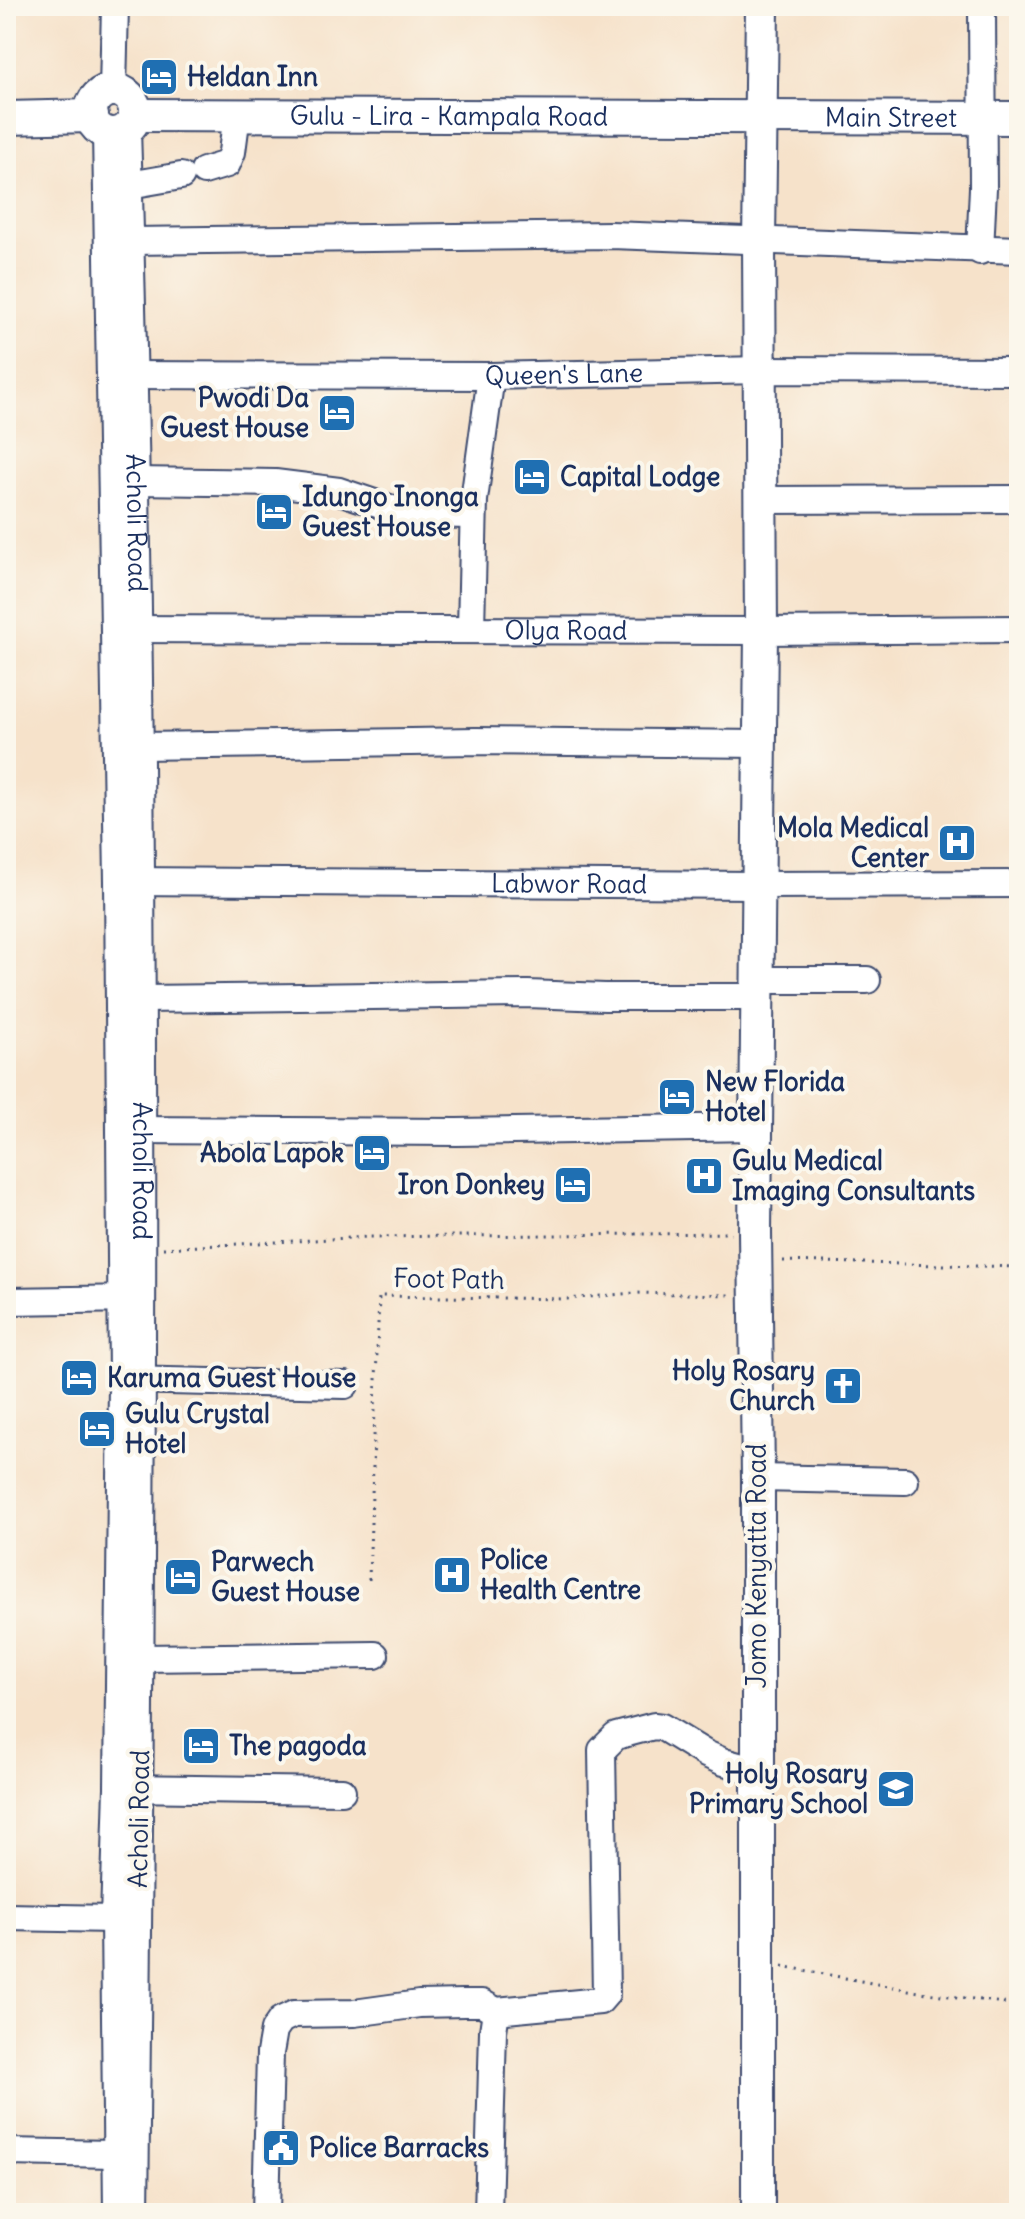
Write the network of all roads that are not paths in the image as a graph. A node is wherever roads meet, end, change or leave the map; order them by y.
1 (115, 6) edge
2 (762, 6) edge
3 (982, 6) edge
4 (113, 90) joint
5 (237, 114) junction
6 (6, 118) edge
7 (762, 118) junction
8 (1019, 118) edge
9 (982, 119) junction
10 (115, 123) junction
11 (129, 185) junction
12 (131, 241) junction
13 (759, 242) junction
14 (1019, 250) edge
15 (980, 251) junction
16 (761, 370) junction
17 (1019, 371) edge
18 (120, 375) junction
19 (491, 376) junction
20 (134, 481) junction
21 (1019, 499) edge
22 (761, 500) junction
23 (473, 515) junction
24 (124, 628) junction
25 (471, 629) junction
26 (1019, 629) edge
27 (761, 631) junction
28 (760, 744) junction
29 (140, 746) junction
30 (130, 880) junction
31 (1019, 884) edge
32 (757, 885) junction
33 (867, 980) dead end
34 (758, 988) junction
35 (142, 999) junction
36 (756, 1127) junction
37 (131, 1130) junction
38 (131, 1300) junction
39 (6, 1301) edge
40 (132, 1380) junction
41 (345, 1385) dead end
42 (758, 1478) junction
43 (905, 1481) dead end
44 (375, 1655) dead end
45 (141, 1658) junction
46 (757, 1771) junction
47 (129, 1788) junction
48 (342, 1791) dead end
49 (6, 1917) edge
50 (114, 1919) junction
51 (496, 2011) junction
52 (6, 2152) edge
53 (115, 2154) junction
54 (117, 2213) edge
55 (135, 2213) edge
56 (266, 2213) edge
57 (488, 2213) edge
58 (758, 2213) edge

1 - 4 street
2 - 7 main road, Jomo Kenyatta Road
3 - 9 street
4 - 10 main road
5 - 7 main road, Gulu - Lira - Kampala Road
5 - 10 main road, Gulu - Lira - Kampala Road
5 - 11 street
6 - 10 main road, Gulu - Lira - Kampala Road
7 - 9 main road, Main Street
7 - 13 main road, Jomo Kenyatta Road
8 - 9 main road, Main Street
9 - 15 street
10 - 11 street, Acholi Road
10 - 18 street, Acholi Road
11 - 12 street, Acholi Road
12 - 13 street
12 - 18 street, Acholi Road
13 - 15 street
13 - 16 main road, Jomo Kenyatta Road
14 - 15 street
16 - 17 street, Queen's Lane
16 - 19 street, Queen's Lane
16 - 22 main road, Jomo Kenyatta Road
18 - 19 street, Queen's Lane
18 - 20 street, Acholi Road
18 - 24 street, Acholi Road
19 - 23 street
20 - 23 street
20 - 24 street, Acholi Road
21 - 22 street
22 - 27 main road, Jomo Kenyatta Road
23 - 25 street
24 - 25 street, Olya Road
24 - 29 street, Acholi Road
24 - 30 street, Acholi Road
25 - 27 street, Olya Road
26 - 27 street, Olya Road
27 - 28 main road, Jomo Kenyatta Road
28 - 29 street
28 - 32 main road, Jomo Kenyatta Road
29 - 30 street, Acholi Road
30 - 32 street, Labwor Road
30 - 35 street, Acholi Road
30 - 37 street, Acholi Road
31 - 32 street, Labwor Road
32 - 34 main road, Jomo Kenyatta Road
33 - 34 street
34 - 35 street
34 - 36 main road, Jomo Kenyatta Road
35 - 37 street, Acholi Road
36 - 37 street
36 - 42 main road, Jomo Kenyatta Road
37 - 38 street, Acholi Road
37 - 38 street, Acholi Road
38 - 39 street
38 - 40 street, Acholi Road
40 - 41 street
40 - 45 street, Acholi Road
40 - 47 street, Acholi Road
42 - 43 street
42 - 46 main road, Jomo Kenyatta Road
44 - 45 street
45 - 47 street, Acholi Road
46 - 51 street
46 - 58 main road, Jomo Kenyatta Road
47 - 48 street
47 - 50 street, Acholi Road
47 - 55 street, Acholi Road
49 - 50 street
50 - 53 street, Acholi Road
51 - 56 street
51 - 57 street
52 - 53 street
53 - 54 street, Acholi Road

